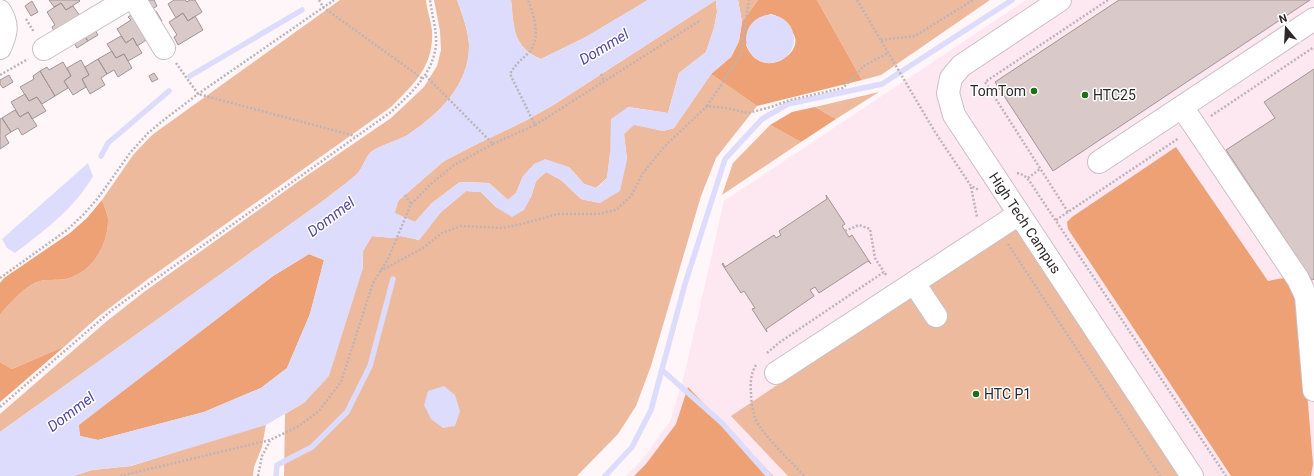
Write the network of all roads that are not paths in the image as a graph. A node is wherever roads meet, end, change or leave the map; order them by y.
1 (126, 0) edge
2 (135, 0) edge
3 (1060, 0) edge
4 (0, 11) edge
5 (1314, 19) edge
6 (0, 48) edge
7 (44, 48) road end
8 (164, 48) road end
9 (1182, 107) junction
10 (1099, 162) dead end
11 (1019, 214) junction
12 (914, 283) junction
13 (936, 316) dead end
14 (776, 373) dead end
15 (1314, 390) edge
16 (1192, 476) edge

1 - 7 street
2 - 8 street
3 - 11 street, High Tech Campus
4 - 6 street
5 - 9 street
9 - 10 street
9 - 15 street
11 - 12 street
11 - 16 street, High Tech Campus
12 - 13 street
12 - 14 street

